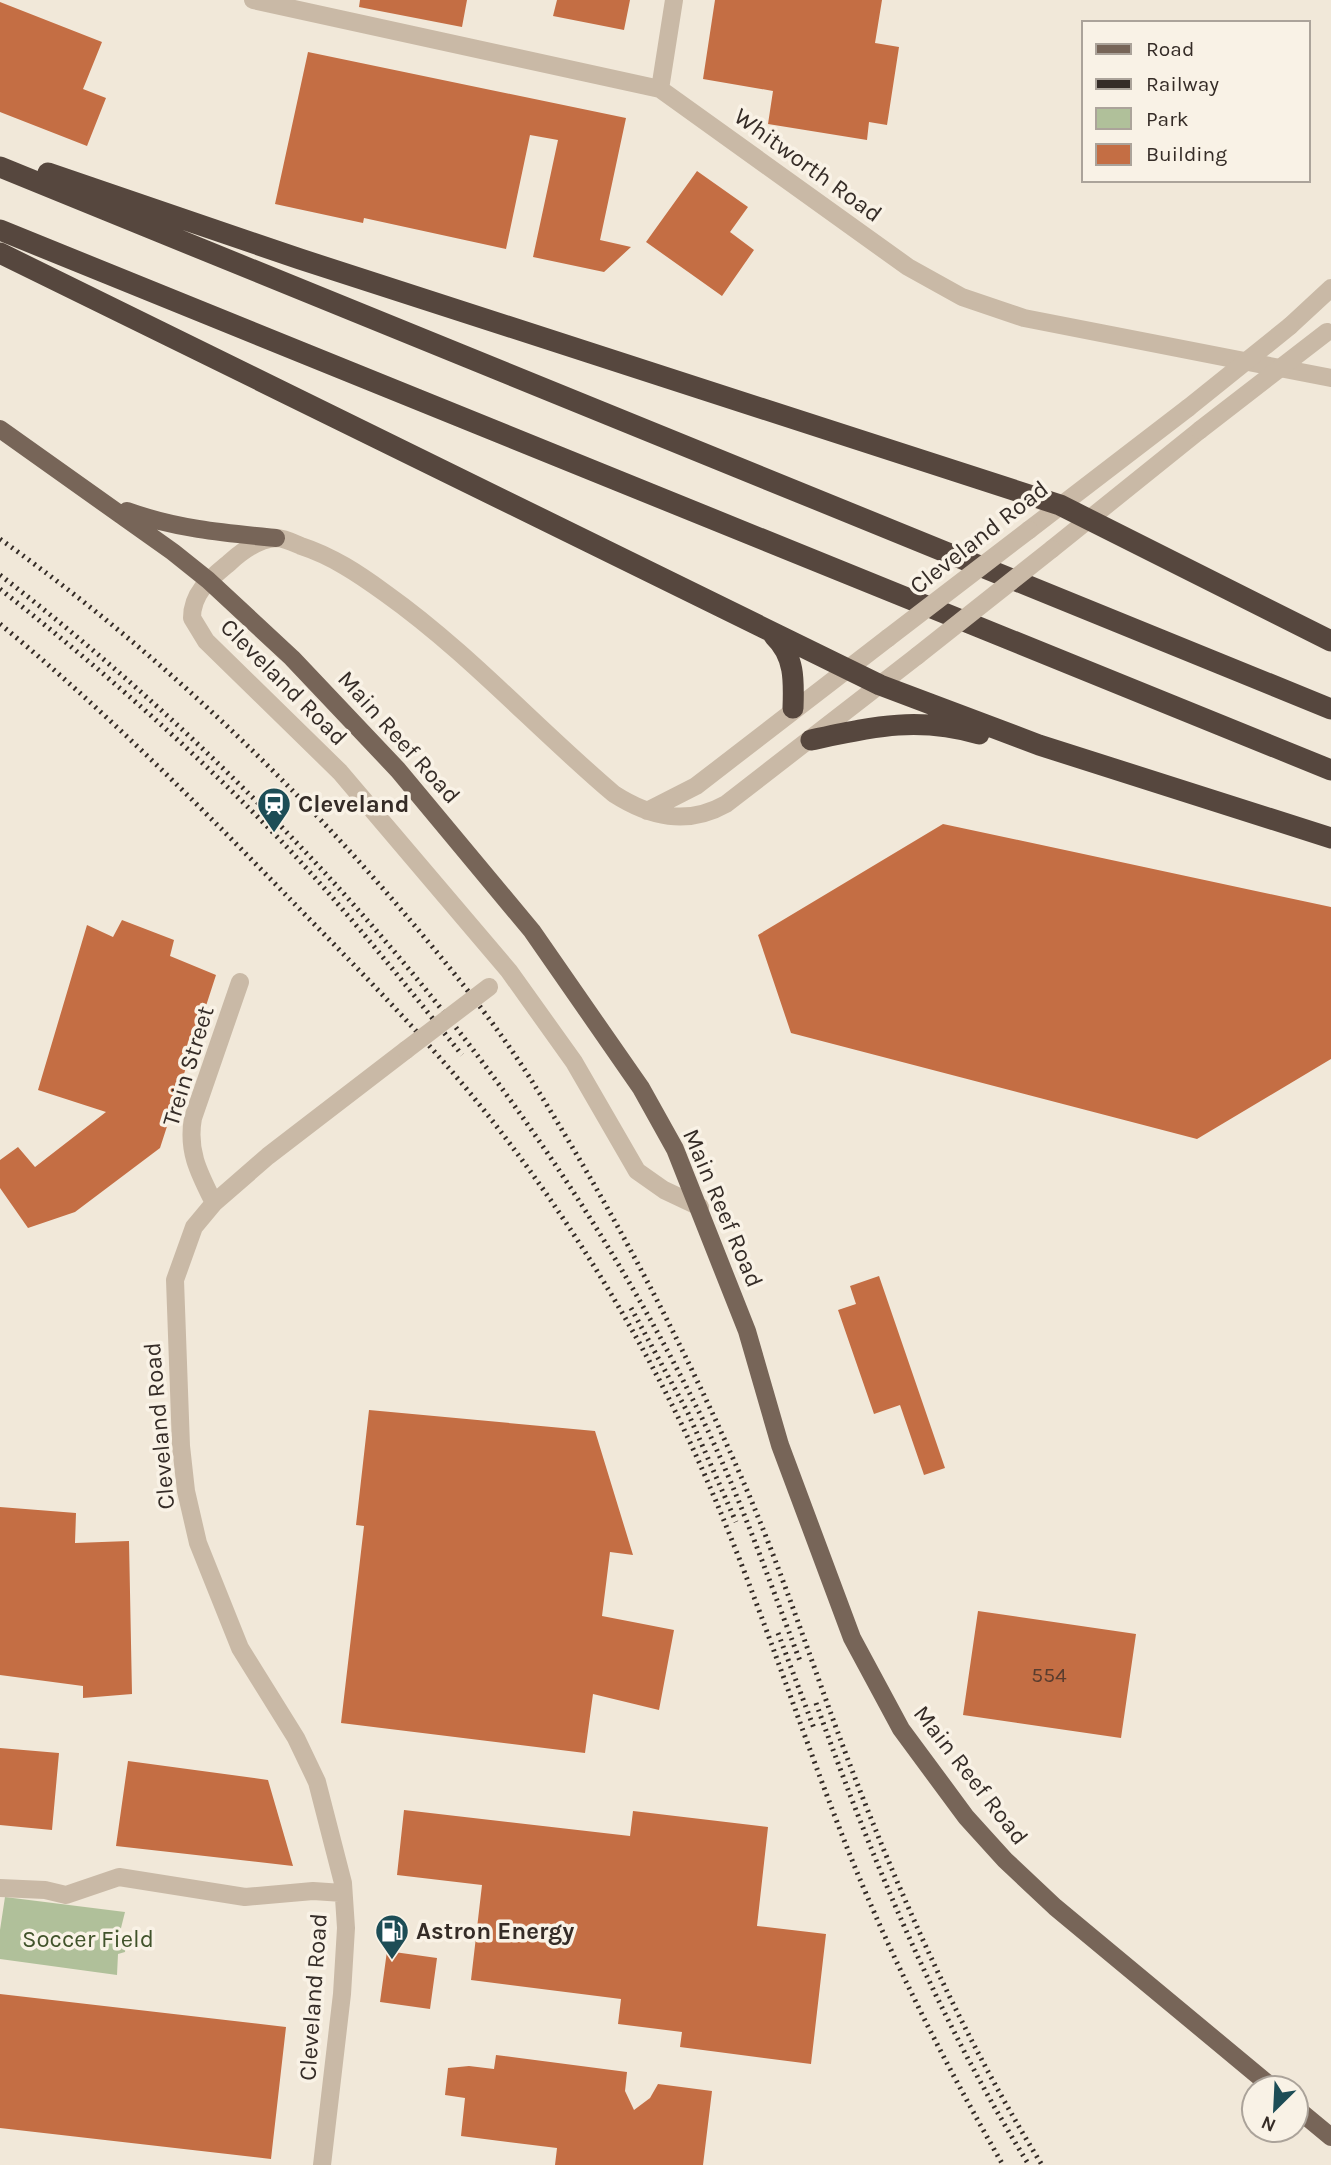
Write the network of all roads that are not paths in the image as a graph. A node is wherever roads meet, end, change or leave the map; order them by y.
1 (253, 0) edge
2 (674, 0) edge
3 (660, 89) junction
4 (0, 156) edge
5 (0, 167) edge
6 (0, 230) edge
7 (0, 253) edge
8 (1331, 288) edge
9 (1329, 330) edge
10 (1331, 378) edge
11 (0, 429) edge
12 (104, 503) junction
13 (1060, 505) junction
14 (1086, 519) junction
15 (276, 538) junction
16 (208, 580) junction
17 (768, 631) junction
18 (1331, 641) edge
19 (846, 669) junction
20 (880, 685) junction
21 (793, 708) junction
22 (1331, 709) edge
23 (811, 740) junction
24 (1331, 770) edge
25 (1133, 776) junction
26 (647, 811) junction
27 (1331, 838) edge
28 (509, 971) junction
29 (240, 982) dead end
30 (214, 1203) junction
31 (700, 1207) junction
32 (0, 1888) edge
33 (343, 1893) junction
34 (1255, 2074) edge
35 (1310, 2120) edge
36 (1331, 2137) edge
37 (322, 2165) edge

1 - 3 street, Whitworth Road
2 - 3 street
3 - 10 street, Whitworth Road
4 - 13 highway
5 - 22 highway
6 - 24 highway
7 - 17 highway
8 - 13 street, Cleveland Road, bridge
9 - 14 street, bridge
11 - 12 main road, Main Reef Road
12 - 15 main road
12 - 16 main road, Main Reef Road
13 - 14 highway
13 - 19 street, Cleveland Road, bridge
14 - 18 highway
14 - 20 street, bridge
15 - 16 street, Cleveland Road
15 - 26 street
16 - 28 street, Cleveland Road
16 - 31 main road, Main Reef Road
17 - 19 highway
17 - 21 highway
19 - 20 highway
19 - 21 street, Cleveland Road
20 - 23 street
20 - 25 highway
21 - 26 street, Cleveland Road
23 - 25 highway
23 - 26 street
25 - 27 highway
28 - 30 street, Cleveland Road, bridge
28 - 31 street, Cleveland Road
29 - 30 street, Trein Street
30 - 33 street, Cleveland Road
31 - 34 main road, Main Reef Road
32 - 33 street
33 - 37 street, Cleveland Road
35 - 36 main road

